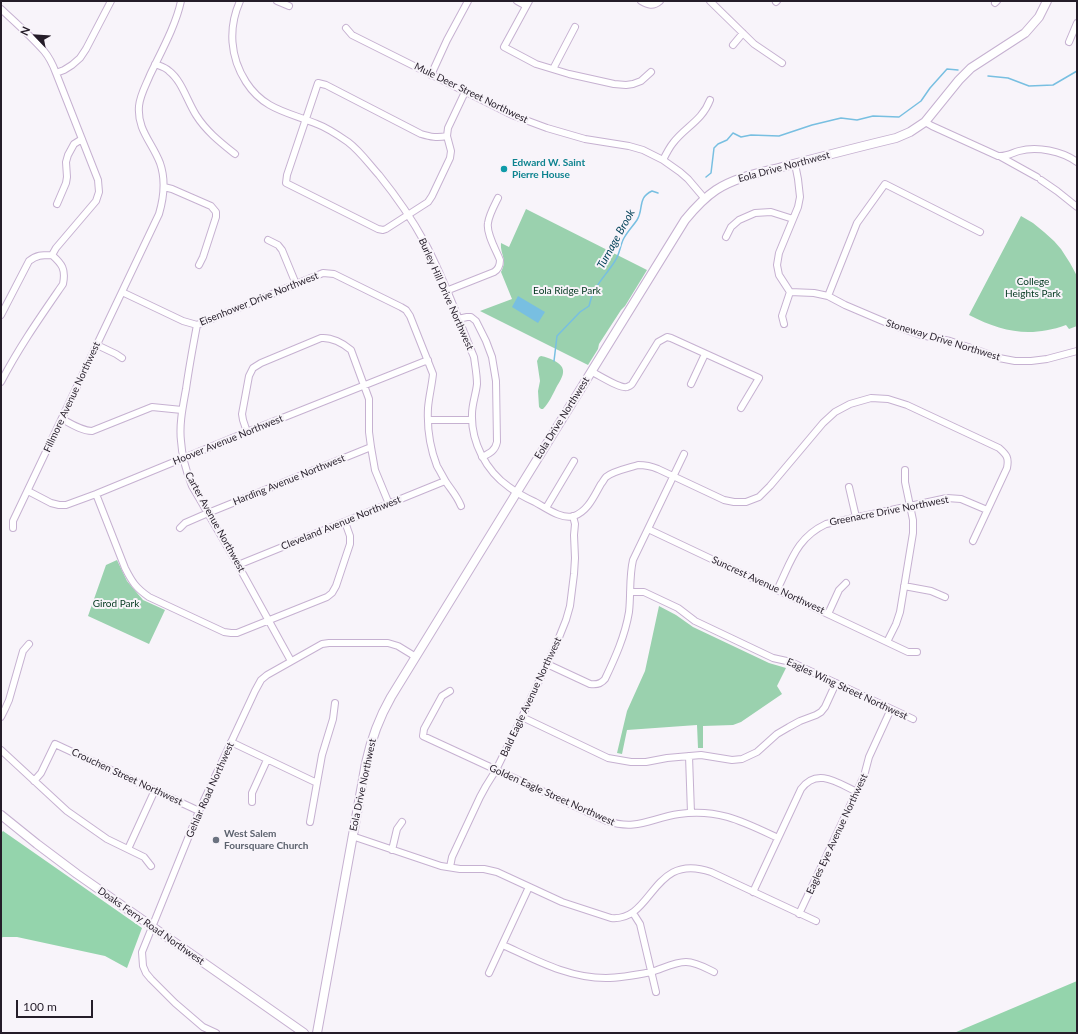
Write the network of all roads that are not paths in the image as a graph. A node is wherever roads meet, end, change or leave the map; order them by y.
1 (111, 1) edge
2 (181, 1) edge
3 (240, 1) edge
4 (277, 1) edge
5 (468, 1) edge
6 (517, 1) edge
7 (642, 1) edge
8 (660, 1) edge
9 (710, 1) edge
10 (1048, 1) edge
11 (527, 3) edge
12 (289, 6) dead end
13 (1, 9) edge
14 (1077, 23) edge
15 (575, 27) dead end
16 (346, 28) dead end
17 (743, 34) junction
18 (1069, 42) dead end
19 (733, 45) dead end
20 (782, 62) dead end
21 (155, 64) junction
22 (553, 69) junction
23 (651, 72) dead end
24 (56, 73) junction
25 (431, 74) junction
26 (465, 92) junction
27 (710, 100) dead end
28 (306, 120) junction
29 (925, 122) junction
30 (447, 136) junction
31 (82, 139) junction
32 (235, 154) dead end
33 (1001, 157) junction
34 (663, 160) junction
35 (1077, 162) edge
36 (795, 164) junction
37 (164, 187) junction
38 (498, 198) dead end
39 (705, 198) junction
40 (57, 204) dead end
41 (1077, 207) edge
42 (408, 216) junction
43 (793, 219) junction
44 (980, 232) dead end
45 (726, 237) dead end
46 (268, 240) dead end
47 (52, 255) junction
48 (199, 265) dead end
49 (296, 284) junction
50 (446, 291) junction
51 (122, 292) junction
52 (790, 292) junction
53 (828, 296) junction
54 (1, 315) edge
55 (458, 319) junction
56 (784, 324) dead end
57 (197, 325) junction
58 (97, 345) junction
59 (1077, 351) edge
60 (705, 354) junction
61 (122, 358) dead end
62 (428, 360) junction
63 (3, 372) edge
64 (592, 372) junction
65 (1, 382) edge
66 (691, 384) dead end
67 (364, 385) junction
68 (741, 408) dead end
69 (182, 410) junction
70 (62, 419) junction
71 (429, 420) junction
72 (472, 420) junction
73 (247, 432) junction
74 (371, 447) junction
75 (684, 454) dead end
76 (482, 457) junction
77 (183, 458) junction
78 (574, 461) dead end
79 (906, 470) dead end
80 (673, 476) junction
81 (445, 481) junction
82 (849, 487) dead end
83 (28, 491) junction
84 (517, 492) junction
85 (96, 494) junction
86 (389, 504) junction
87 (910, 505) junction
88 (461, 506) dead end
89 (546, 508) junction
90 (987, 510) junction
91 (208, 513) junction
92 (573, 516) junction
93 (856, 517) junction
94 (345, 522) junction
95 (13, 528) dead end
96 (180, 528) dead end
97 (648, 529) junction
98 (973, 541) dead end
99 (238, 565) junction
100 (846, 583) dead end
101 (904, 586) junction
102 (777, 590) junction
103 (630, 592) junction
104 (944, 597) dead end
105 (828, 614) junction
106 (268, 620) junction
107 (887, 642) junction
108 (29, 644) dead end
109 (917, 652) dead end
110 (416, 657) junction
111 (292, 662) junction
112 (547, 664) junction
113 (836, 683) junction
114 (450, 691) dead end
115 (335, 703) dead end
116 (891, 709) junction
117 (1, 717) edge
118 (522, 717) junction
119 (913, 719) dead end
120 (231, 742) junction
121 (1, 750) edge
122 (689, 756) junction
123 (267, 760) junction
124 (496, 770) junction
125 (34, 781) junction
126 (317, 783) junction
127 (155, 790) junction
128 (857, 792) junction
129 (252, 802) dead end
130 (199, 811) junction
131 (691, 812) junction
132 (1, 815) edge
133 (310, 822) dead end
134 (402, 822) dead end
135 (352, 836) junction
136 (778, 838) junction
137 (128, 849) junction
138 (392, 850) junction
139 (151, 866) dead end
140 (450, 867) junction
141 (529, 888) junction
142 (753, 892) junction
143 (633, 913) junction
144 (800, 914) junction
145 (816, 922) dead end
146 (153, 927) junction
147 (503, 945) junction
148 (651, 972) junction
149 (714, 972) dead end
150 (489, 973) dead end
151 (656, 992) dead end
152 (202, 1030) edge
153 (216, 1033) edge
154 (304, 1033) edge
155 (317, 1033) edge

1 - 24 street
2 - 21 street, Fillmore Avenue Northwest
3 - 28 street, Burley Hill Drive Northwest
4 - 12 street
5 - 25 street
6 - 11 street
7 - 8 street
9 - 17 street
10 - 29 main road, Eola Drive Northwest
11 - 22 street
13 - 24 street
14 - 18 street
15 - 22 street
16 - 25 street, Mule Deer Street Northwest
17 - 19 street
17 - 20 street
21 - 32 street
21 - 37 street, Fillmore Avenue Northwest
22 - 23 street
24 - 31 street
25 - 26 street, Mule Deer Street Northwest
26 - 30 street
26 - 34 street, Mule Deer Street Northwest
27 - 34 street
28 - 30 street
28 - 42 street, Burley Hill Drive Northwest
28 - 42 street
29 - 33 street
29 - 36 main road, Eola Drive Northwest
30 - 42 street
31 - 40 street
31 - 47 street
33 - 35 street
33 - 41 street
34 - 39 street, Mule Deer Street Northwest
36 - 39 main road, Eola Drive Northwest
36 - 43 street
37 - 48 street
37 - 51 street, Fillmore Avenue Northwest
38 - 50 street
39 - 64 main road, Eola Drive Northwest
42 - 50 street, Burley Hill Drive Northwest
43 - 45 street
43 - 52 street
44 - 53 street
46 - 49 street
47 - 54 street
47 - 63 street
49 - 57 street, Eisenhower Drive Northwest
49 - 62 street, Eisenhower Drive Northwest
50 - 55 street, Burley Hill Drive Northwest
51 - 57 street, Eisenhower Drive Northwest
51 - 58 street, Fillmore Avenue Northwest
52 - 53 street, Stoneway Drive Northwest
52 - 56 street
53 - 59 street, Stoneway Drive Northwest
55 - 72 street, Burley Hill Drive Northwest
55 - 76 street
57 - 69 street, Carter Avenue Northwest
58 - 61 street
58 - 70 street, Fillmore Avenue Northwest
60 - 64 street
60 - 66 street
60 - 68 street
62 - 67 street, Hoover Avenue Northwest
62 - 71 street, Eisenhower Drive Northwest
63 - 65 street
64 - 84 main road, Eola Drive Northwest
67 - 73 street, Hoover Avenue Northwest
67 - 73 street
67 - 74 street
69 - 70 street
69 - 77 street, Carter Avenue Northwest
70 - 83 street, Fillmore Avenue Northwest
71 - 72 street
71 - 81 street, Eisenhower Drive Northwest
72 - 76 street, Burley Hill Drive Northwest
73 - 77 street, Hoover Avenue Northwest
74 - 86 street
74 - 91 street, Harding Avenue Northwest
75 - 80 street
76 - 84 street, Burley Hill Drive Northwest
77 - 85 street, Hoover Avenue Northwest
77 - 91 street, Carter Avenue Northwest
78 - 89 street
79 - 87 street
80 - 90 street
80 - 92 street
80 - 97 street
81 - 86 street, Cleveland Avenue Northwest
81 - 88 street, Eisenhower Drive Northwest
82 - 93 street
83 - 85 street, Hoover Avenue Northwest
83 - 95 street, Fillmore Avenue Northwest
84 - 89 street, Burley Hill Drive Northwest
84 - 110 main road, Eola Drive Northwest
85 - 106 street
86 - 94 street, Cleveland Avenue Northwest
87 - 90 street, Greenacre Drive Northwest
87 - 93 street, Greenacre Drive Northwest
87 - 101 street
89 - 92 street, Burley Hill Drive Northwest
90 - 98 street
91 - 96 street, Harding Avenue Northwest
91 - 99 street, Carter Avenue Northwest
92 - 112 street, Bald Eagle Avenue Northwest
93 - 102 street, Greenacre Drive Northwest
94 - 99 street, Cleveland Avenue Northwest
94 - 106 street
97 - 102 street, Suncrest Avenue Northwest
97 - 103 street
99 - 106 street, Carter Avenue Northwest
100 - 105 street
101 - 104 street
101 - 107 street
102 - 105 street, Suncrest Avenue Northwest
103 - 112 street
103 - 113 street, Eagles Wing Street Northwest
105 - 107 street, Suncrest Avenue Northwest
106 - 111 street, Carter Avenue Northwest
107 - 109 street, Suncrest Avenue Northwest
108 - 117 street
110 - 111 street, Gehlar Road Northwest
110 - 135 main road, Eola Drive Northwest
111 - 120 street, Gehlar Road Northwest
112 - 118 street, Bald Eagle Avenue Northwest
113 - 116 street, Eagles Wing Street Northwest
113 - 122 street
114 - 124 street, Golden Eagle Street Northwest
115 - 126 street
116 - 119 street, Eagles Wing Street Northwest
116 - 128 street, Eagles Eye Avenue Northwest
118 - 122 street
118 - 124 street, Bald Eagle Avenue Northwest
120 - 123 street
120 - 130 street, Gehlar Road Northwest
121 - 125 street
122 - 131 street
123 - 126 street
123 - 129 street
124 - 131 street, Golden Eagle Street Northwest
124 - 140 street, Bald Eagle Avenue Northwest
125 - 127 street, Crouchen Street Northwest
125 - 137 street
126 - 133 street
127 - 130 street, Crouchen Street Northwest
127 - 137 street
128 - 136 street
128 - 144 street, Eagles Eye Avenue Northwest
130 - 146 street, Gehlar Road Northwest
131 - 136 street, Golden Eagle Street Northwest
132 - 146 main road, Doaks Ferry Road Northwest
134 - 138 street
135 - 138 street
135 - 155 main road, Eola Drive Northwest
136 - 142 street
137 - 139 street
138 - 140 street
140 - 141 street
141 - 143 street
141 - 147 street
142 - 143 street
142 - 144 street
143 - 148 street
144 - 145 street
146 - 152 street, Gehlar Road Northwest
146 - 154 main road, Doaks Ferry Road Northwest
147 - 148 street
147 - 150 street
148 - 149 street
148 - 151 street
152 - 153 street, Gehlar Road Northwest

